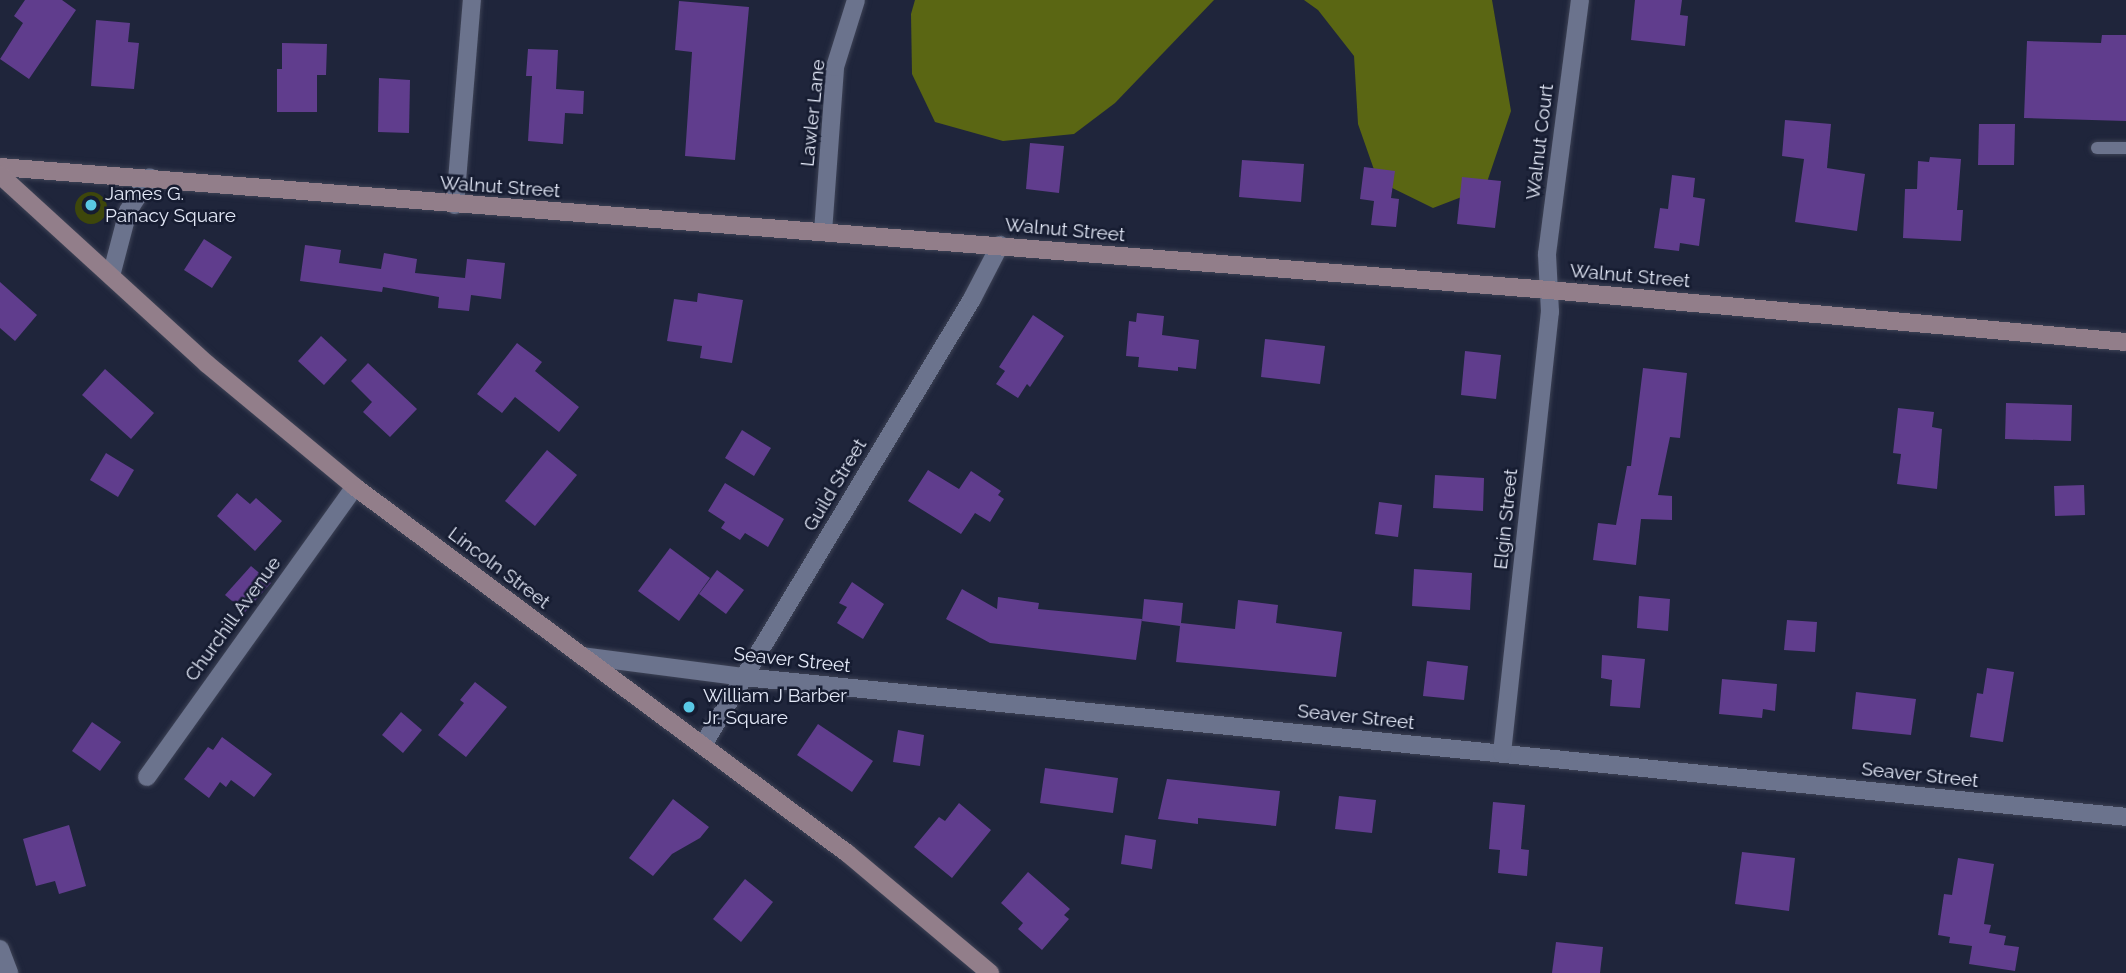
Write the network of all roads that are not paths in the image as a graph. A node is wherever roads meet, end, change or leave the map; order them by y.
1 (472, 0) edge
2 (856, 0) edge
3 (1580, 0) edge
4 (2097, 148) dead end
5 (2126, 148) edge
6 (0, 167) edge
7 (0, 175) edge
8 (150, 177) junction
9 (455, 205) junction
10 (824, 232) junction
11 (1000, 245) junction
12 (111, 276) junction
13 (1549, 290) junction
14 (2126, 342) edge
15 (355, 487) junction
16 (582, 656) junction
17 (744, 677) junction
18 (704, 746) junction
19 (1502, 753) junction
20 (147, 777) dead end
21 (2126, 817) edge
22 (0, 950) edge
23 (9, 973) edge
24 (990, 973) edge

1 - 9 street
2 - 10 street, Lawler Lane
3 - 13 street, Walnut Court
4 - 5 lane
6 - 8 street, Walnut Street
7 - 12 street, Lincoln Street
8 - 9 street, Walnut Street
8 - 12 street
9 - 10 street, Walnut Street
10 - 11 street, Walnut Street
11 - 13 street, Walnut Street
11 - 17 street, Guild Street
12 - 15 street, Lincoln Street
13 - 14 street, Walnut Street
13 - 19 street, Elgin Street
15 - 16 street, Lincoln Street
15 - 20 street, Churchill Avenue
16 - 17 street, Seaver Street
16 - 18 street, Lincoln Street
17 - 18 street, Guild Street
17 - 19 street, Seaver Street
18 - 24 street, Lincoln Street
19 - 21 street, Seaver Street
22 - 23 street

